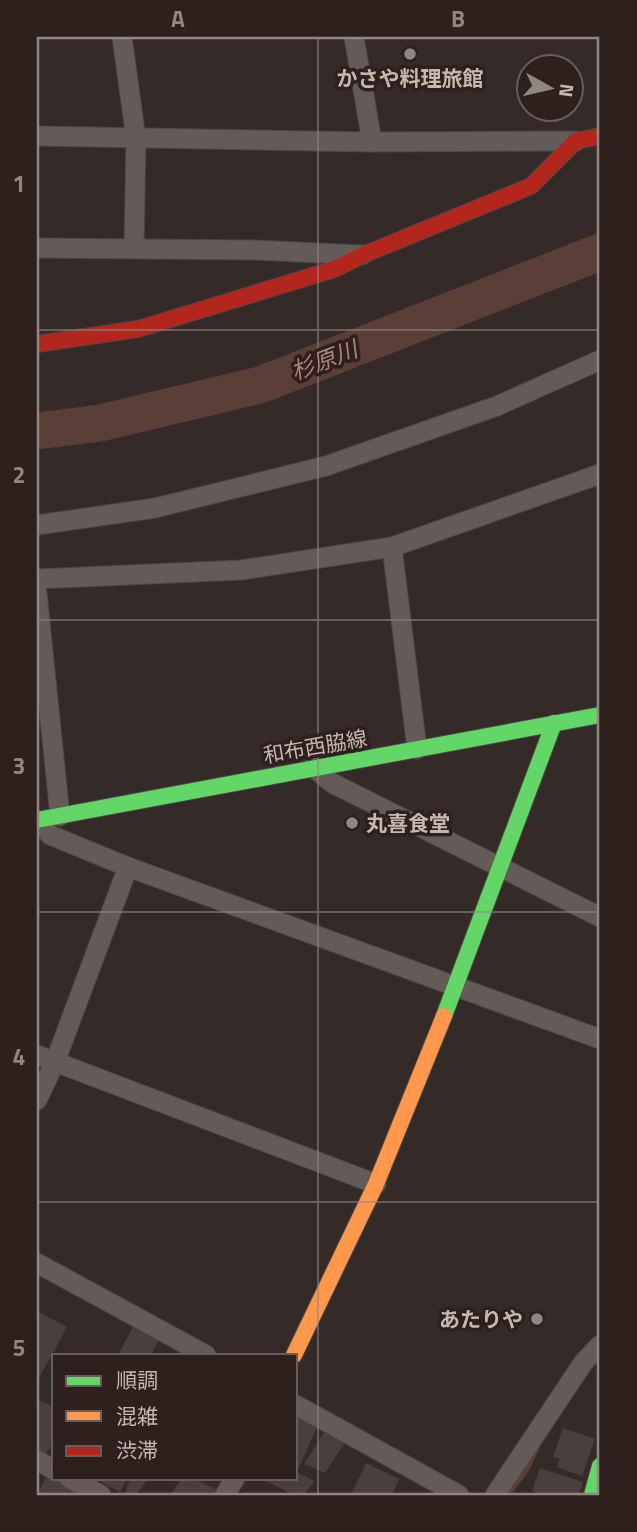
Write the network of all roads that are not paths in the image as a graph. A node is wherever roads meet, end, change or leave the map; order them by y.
1 (122, 37) edge
2 (354, 37) edge
3 (37, 136) edge
4 (600, 136) edge
5 (136, 139) junction
6 (576, 141) junction
7 (372, 142) junction
8 (37, 247) edge
9 (134, 248) junction
10 (363, 255) junction
11 (37, 344) edge
12 (600, 360) edge
13 (600, 474) edge
14 (37, 525) edge
15 (392, 547) junction
16 (37, 579) edge
17 (37, 593) edge
18 (600, 715) edge
19 (554, 723) junction
20 (417, 749) junction
21 (313, 767) junction
22 (60, 816) junction
23 (37, 820) edge
24 (128, 867) junction
25 (499, 868) junction
26 (600, 917) edge
27 (456, 987) junction
28 (600, 1039) edge
29 (46, 1059) edge
30 (37, 1100) edge
31 (376, 1184) junction
32 (37, 1263) edge
33 (600, 1345) edge
34 (204, 1354) edge
35 (294, 1354) edge
36 (298, 1406) edge
37 (600, 1466) edge
38 (73, 1480) edge
39 (101, 1495) edge
40 (459, 1495) edge
41 (495, 1495) edge
42 (592, 1495) edge

1 - 5 street
2 - 7 street
3 - 5 street
4 - 6 street
5 - 7 street
5 - 9 street
6 - 7 street
6 - 10 street
8 - 9 street
9 - 10 street
10 - 11 street
12 - 14 street
13 - 15 street
15 - 16 street
15 - 20 street
17 - 22 street
18 - 19 street, 和布西脇線
19 - 20 street, 和布西脇線
19 - 25 street
20 - 21 street, 和布西脇線
21 - 22 street, 和布西脇線
21 - 25 street
22 - 23 street, 和布西脇線
23 - 24 street
24 - 27 street
24 - 29 street
25 - 26 street
25 - 27 street
27 - 28 street
27 - 31 street
29 - 30 street
29 - 31 street
31 - 35 street
32 - 34 street
33 - 41 street
36 - 40 street
37 - 42 street
38 - 39 street

